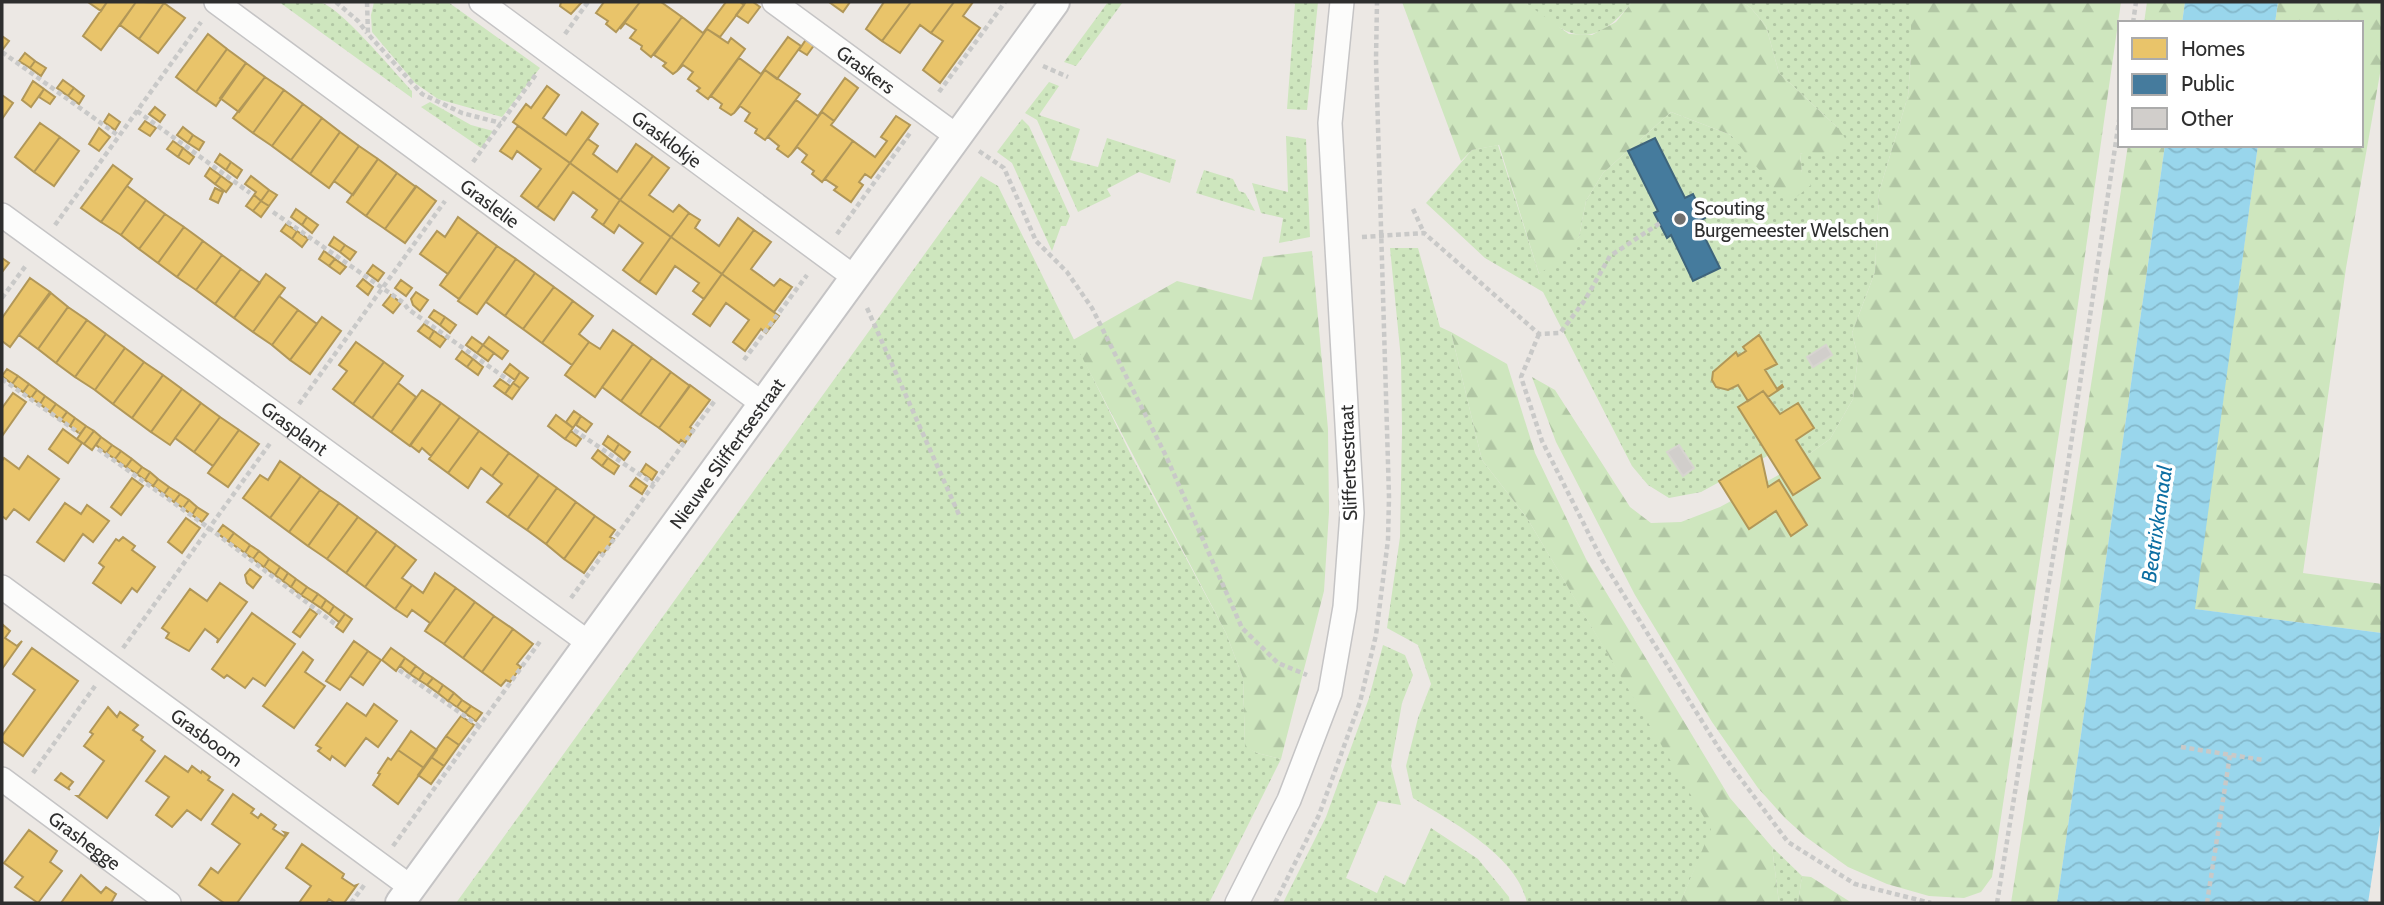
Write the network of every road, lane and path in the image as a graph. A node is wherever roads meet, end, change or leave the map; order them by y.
1 (216, 2) edge
2 (335, 2) edge
3 (367, 2) edge
4 (481, 2) edge
5 (774, 2) edge
6 (1004, 2) edge
7 (1055, 2) edge
8 (1342, 2) edge
9 (2136, 2) edge
10 (2133, 21) edge
11 (368, 34) junction
12 (2, 52) edge
13 (137, 111) junction
14 (925, 112) junction
15 (501, 123) dead end
16 (2118, 127) edge
17 (119, 136) junction
18 (958, 137) junction
19 (250, 193) dead end
20 (1413, 209) dead end
21 (274, 212) dead end
22 (2, 215) edge
23 (1660, 223) dead end
24 (1424, 233) junction
25 (1336, 237) junction
26 (42, 243) junction
27 (823, 254) junction
28 (854, 277) junction
29 (2, 298) edge
30 (866, 307) dead end
31 (1539, 334) junction
32 (2, 379) edge
33 (729, 379) junction
34 (511, 382) dead end
35 (763, 404) junction
36 (575, 430) dead end
37 (79, 433) dead end
38 (98, 449) dead end
39 (654, 484) junction
40 (960, 517) dead end
41 (2, 587) edge
42 (556, 619) junction
43 (335, 624) dead end
44 (589, 642) junction
45 (399, 670) dead end
46 (1329, 693) junction
47 (479, 726) junction
48 (2181, 747) dead end
49 (2230, 755) junction
50 (2263, 760) dead end
51 (2, 779) edge
52 (380, 865) junction
53 (406, 895) edge
54 (169, 903) edge
55 (351, 903) edge
56 (1237, 903) edge
57 (1931, 903) edge
58 (1997, 903) edge
59 (2207, 903) edge

1 - 13 path
1 - 33 street, Graslelie
2 - 11 path
3 - 11 path
4 - 27 street, Grasklokje
5 - 14 street, Graskers
6 - 14 path
7 - 18 street, Nieuwe Sliffertsestraat
8 - 25 street, Sliffertsestraat
9 - 10 path
11 - 15 path
12 - 17 path
13 - 17 path
13 - 19 path
14 - 18 street, Graskers
14 - 27 path
16 - 58 path
17 - 26 path
18 - 28 street, Nieuwe Sliffertsestraat
18 - 46 path
20 - 24 path
21 - 34 path
22 - 26 street, Grasplant
23 - 31 path
24 - 25 path
24 - 31 path
25 - 46 street, Sliffertsestraat
26 - 29 path
26 - 42 street, Grasplant
27 - 28 street, Grasklokje
27 - 33 path
28 - 35 street, Nieuwe Sliffertsestraat
30 - 40 path
31 - 57 path
32 - 37 path
33 - 35 street, Graslelie
33 - 39 path
35 - 44 street, Nieuwe Sliffertsestraat
36 - 39 path
38 - 43 path
39 - 42 path
41 - 52 street, Grasboom
42 - 44 street, Grasplant
42 - 47 path
44 - 53 street, Nieuwe Sliffertsestraat
45 - 47 path
46 - 56 street, Sliffertsestraat
47 - 52 path
48 - 49 path
49 - 50 path
49 - 59 path
51 - 54 street, Grashegge
52 - 53 street, Grasboom
52 - 55 path

